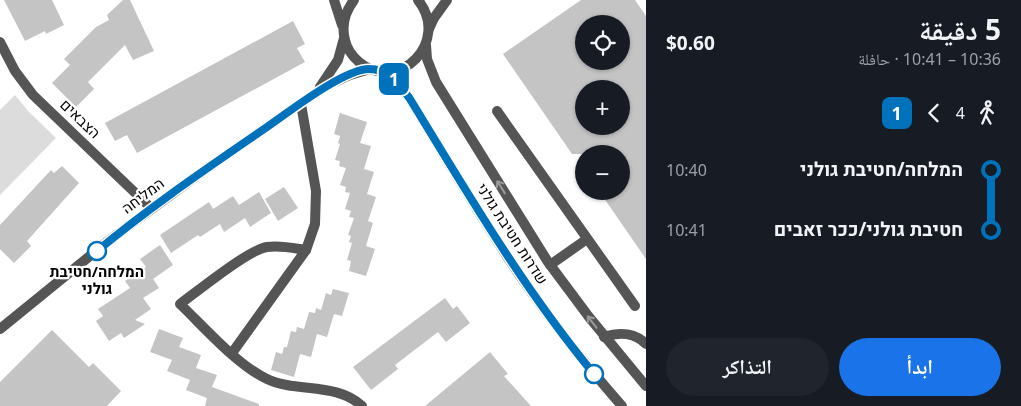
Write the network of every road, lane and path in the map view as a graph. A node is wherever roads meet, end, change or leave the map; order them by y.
1 (334, 0) edge
2 (354, 0) edge
3 (418, 0) edge
4 (447, 0) edge
5 (429, 29) junction
6 (344, 33) junction
7 (0, 42) edge
8 (426, 45) junction
9 (370, 69) junction
10 (386, 72) junction
11 (310, 97) junction
12 (300, 104) junction
13 (496, 111) dead end
14 (151, 208) junction
15 (587, 239) junction
16 (306, 250) junction
17 (550, 265) junction
18 (635, 306) dead end
19 (0, 329) edge
20 (604, 337) junction
21 (646, 344) edge
22 (232, 353) junction
23 (646, 386) edge
24 (362, 406) edge
25 (622, 406) edge

1 - 6 street
2 - 6 street, המליחה
3 - 5 street
4 - 5 street
5 - 8 street
6 - 9 street
6 - 11 street, המליחה
7 - 14 street, הצבאים
8 - 10 street
17 -> 8 street, שדרות חטיבת גולני
9 - 10 street
9 - 11 street, המליחה
10 - 25 street, שדרות חטיבת גולני
11 - 12 street, המליחה
12 - 14 street, המליחה
12 - 16 street
13 - 15 street
14 - 19 street, המליחה
15 - 17 street
15 - 18 street
16 - 22 street
16 - 22 street
20 -> 17 street, שדרות חטיבת גולני
20 - 21 street
20 - 23 street, שדרות חטיבת גולני
22 - 24 street

